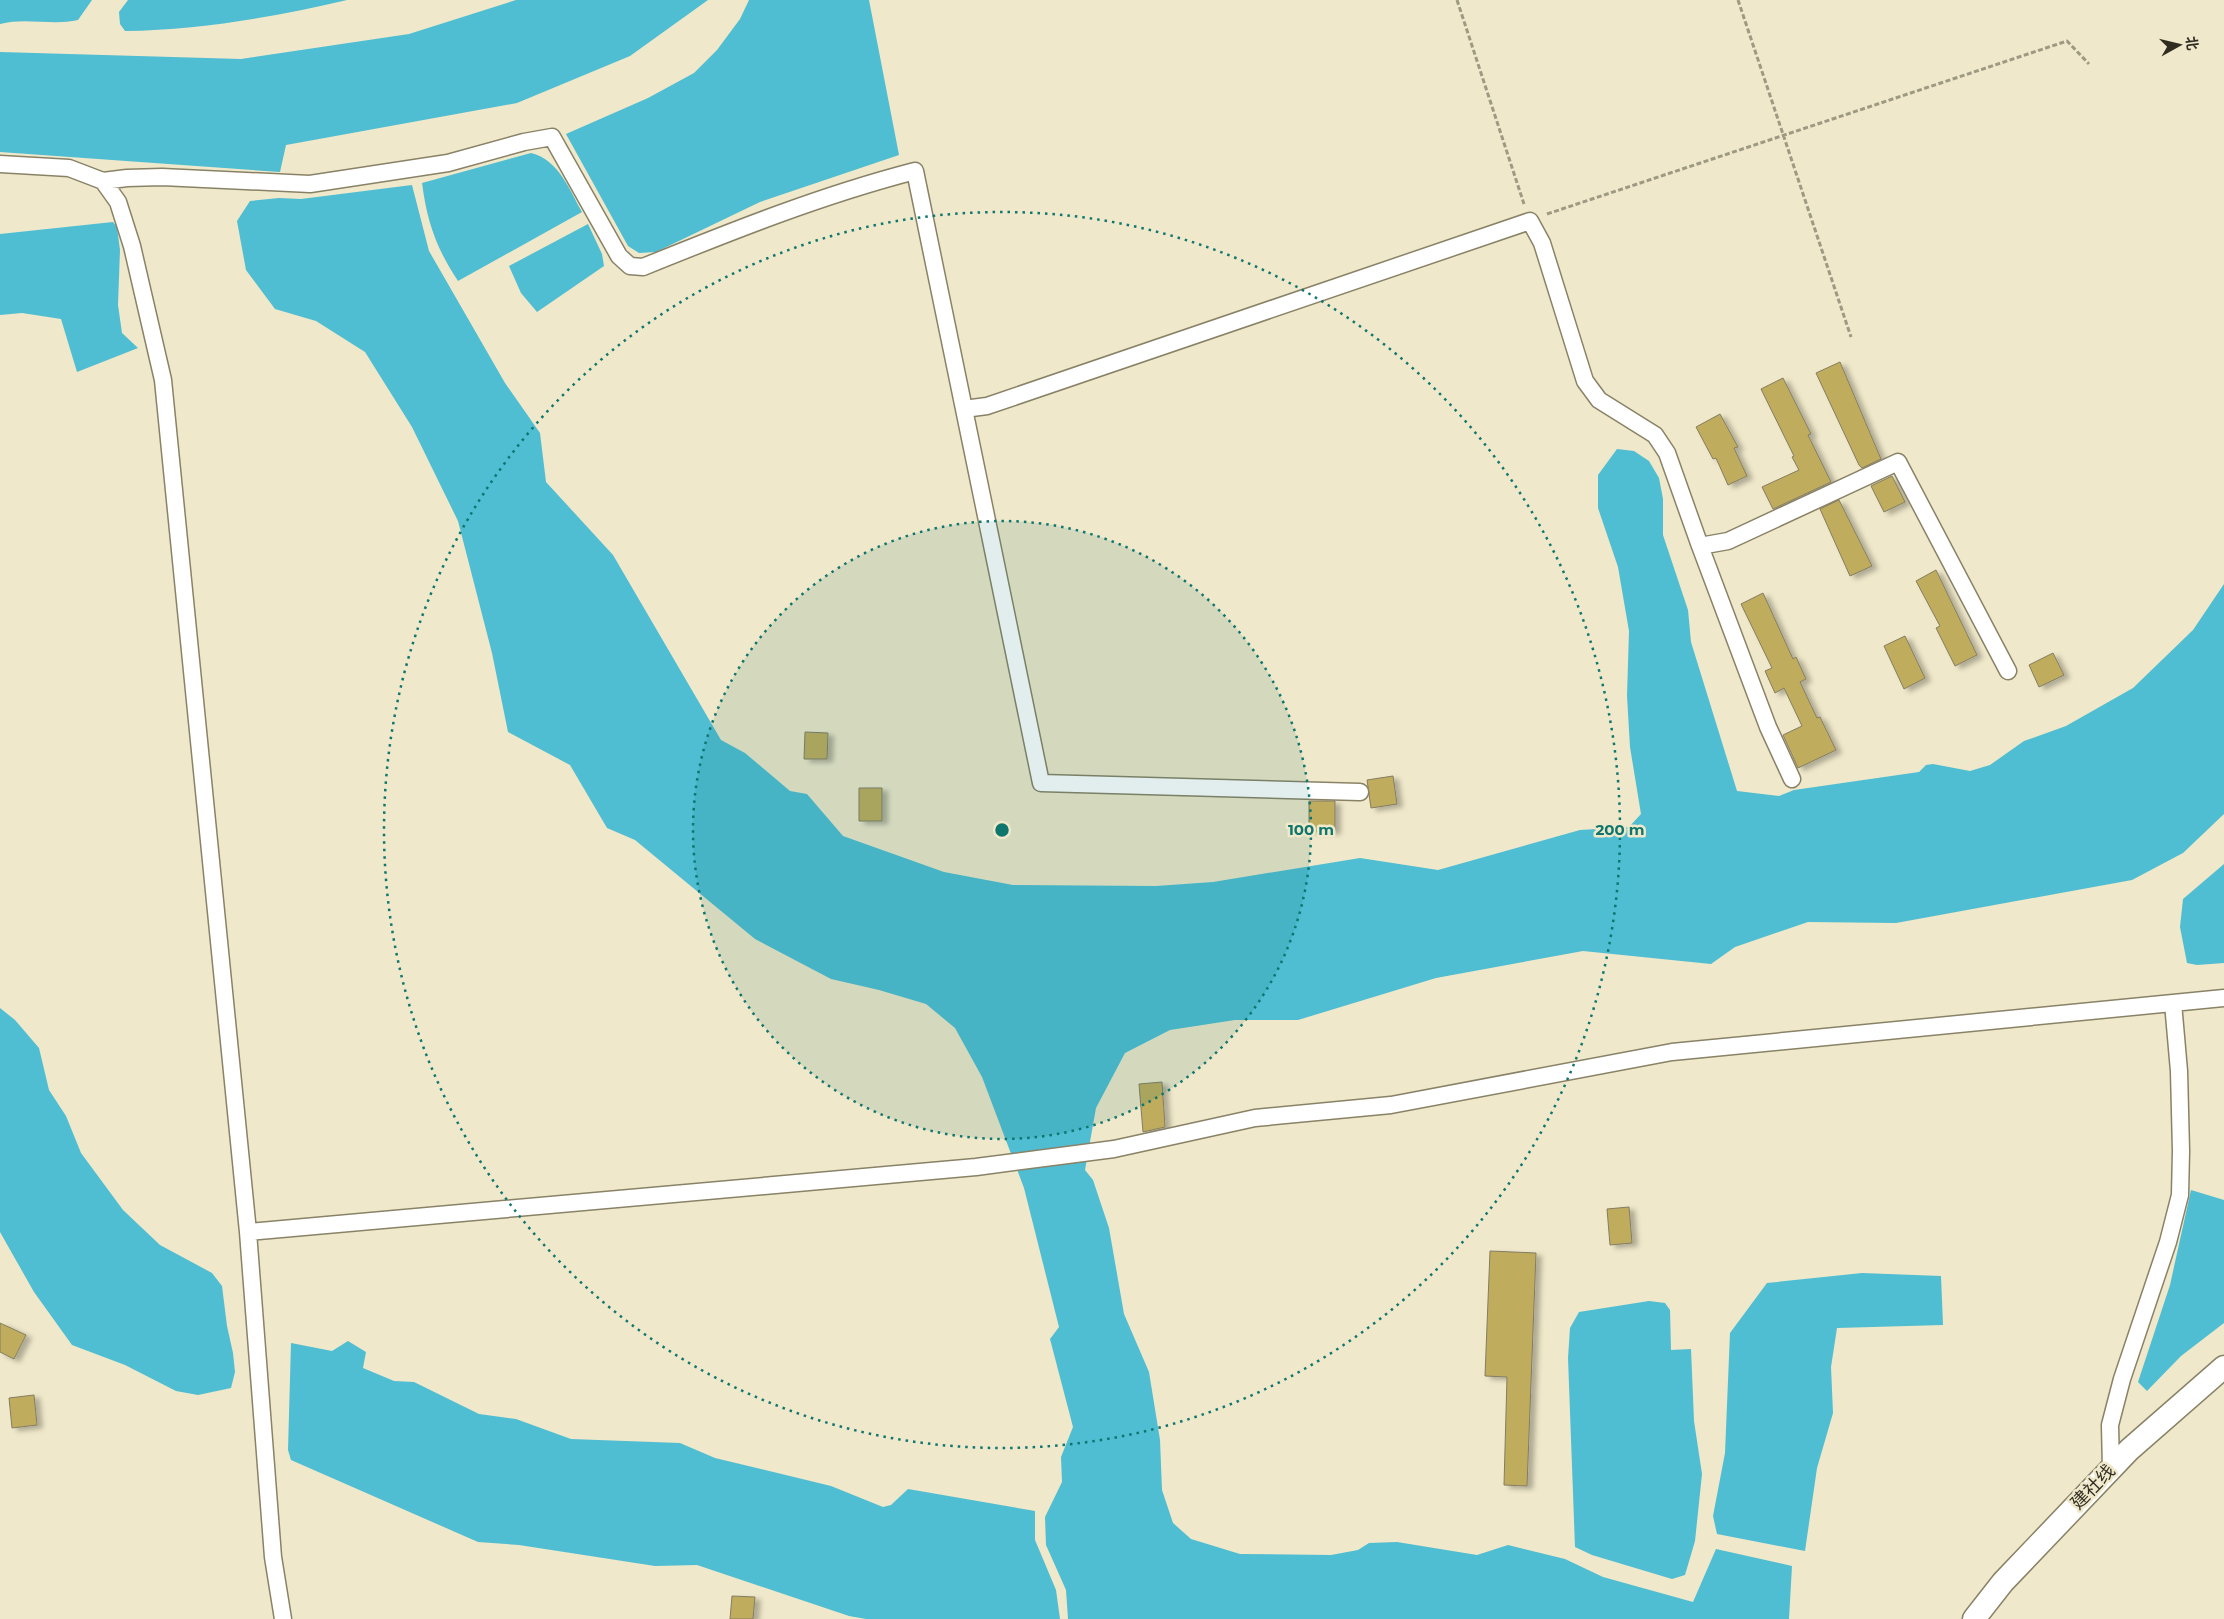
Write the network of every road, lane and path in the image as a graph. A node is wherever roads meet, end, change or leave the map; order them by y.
1 (1458, 0) edge
2 (1738, 0) edge
3 (2089, 64) dead end
4 (1784, 135) junction
5 (0, 164) edge
6 (104, 181) junction
7 (1530, 221) junction
8 (1851, 337) dead end
9 (964, 409) junction
10 (1700, 546) junction
11 (2008, 671) dead end
12 (1792, 780) dead end
13 (1360, 792) dead end
14 (2224, 998) edge
15 (2173, 1003) junction
16 (248, 1232) junction
17 (2224, 1367) edge
18 (2111, 1468) junction
19 (283, 1619) edge
20 (1974, 1619) edge

1 - 7 path
2 - 4 path
3 - 4 path
4 - 7 path
4 - 8 path
5 - 6 street
6 - 9 street
6 - 16 street
7 - 9 street
7 - 10 street
9 - 13 street
10 - 11 street
10 - 12 street
14 - 15 street
15 - 16 street
15 - 18 street
16 - 19 street
17 - 18 main road, 建社线
18 - 20 main road, 建社线

